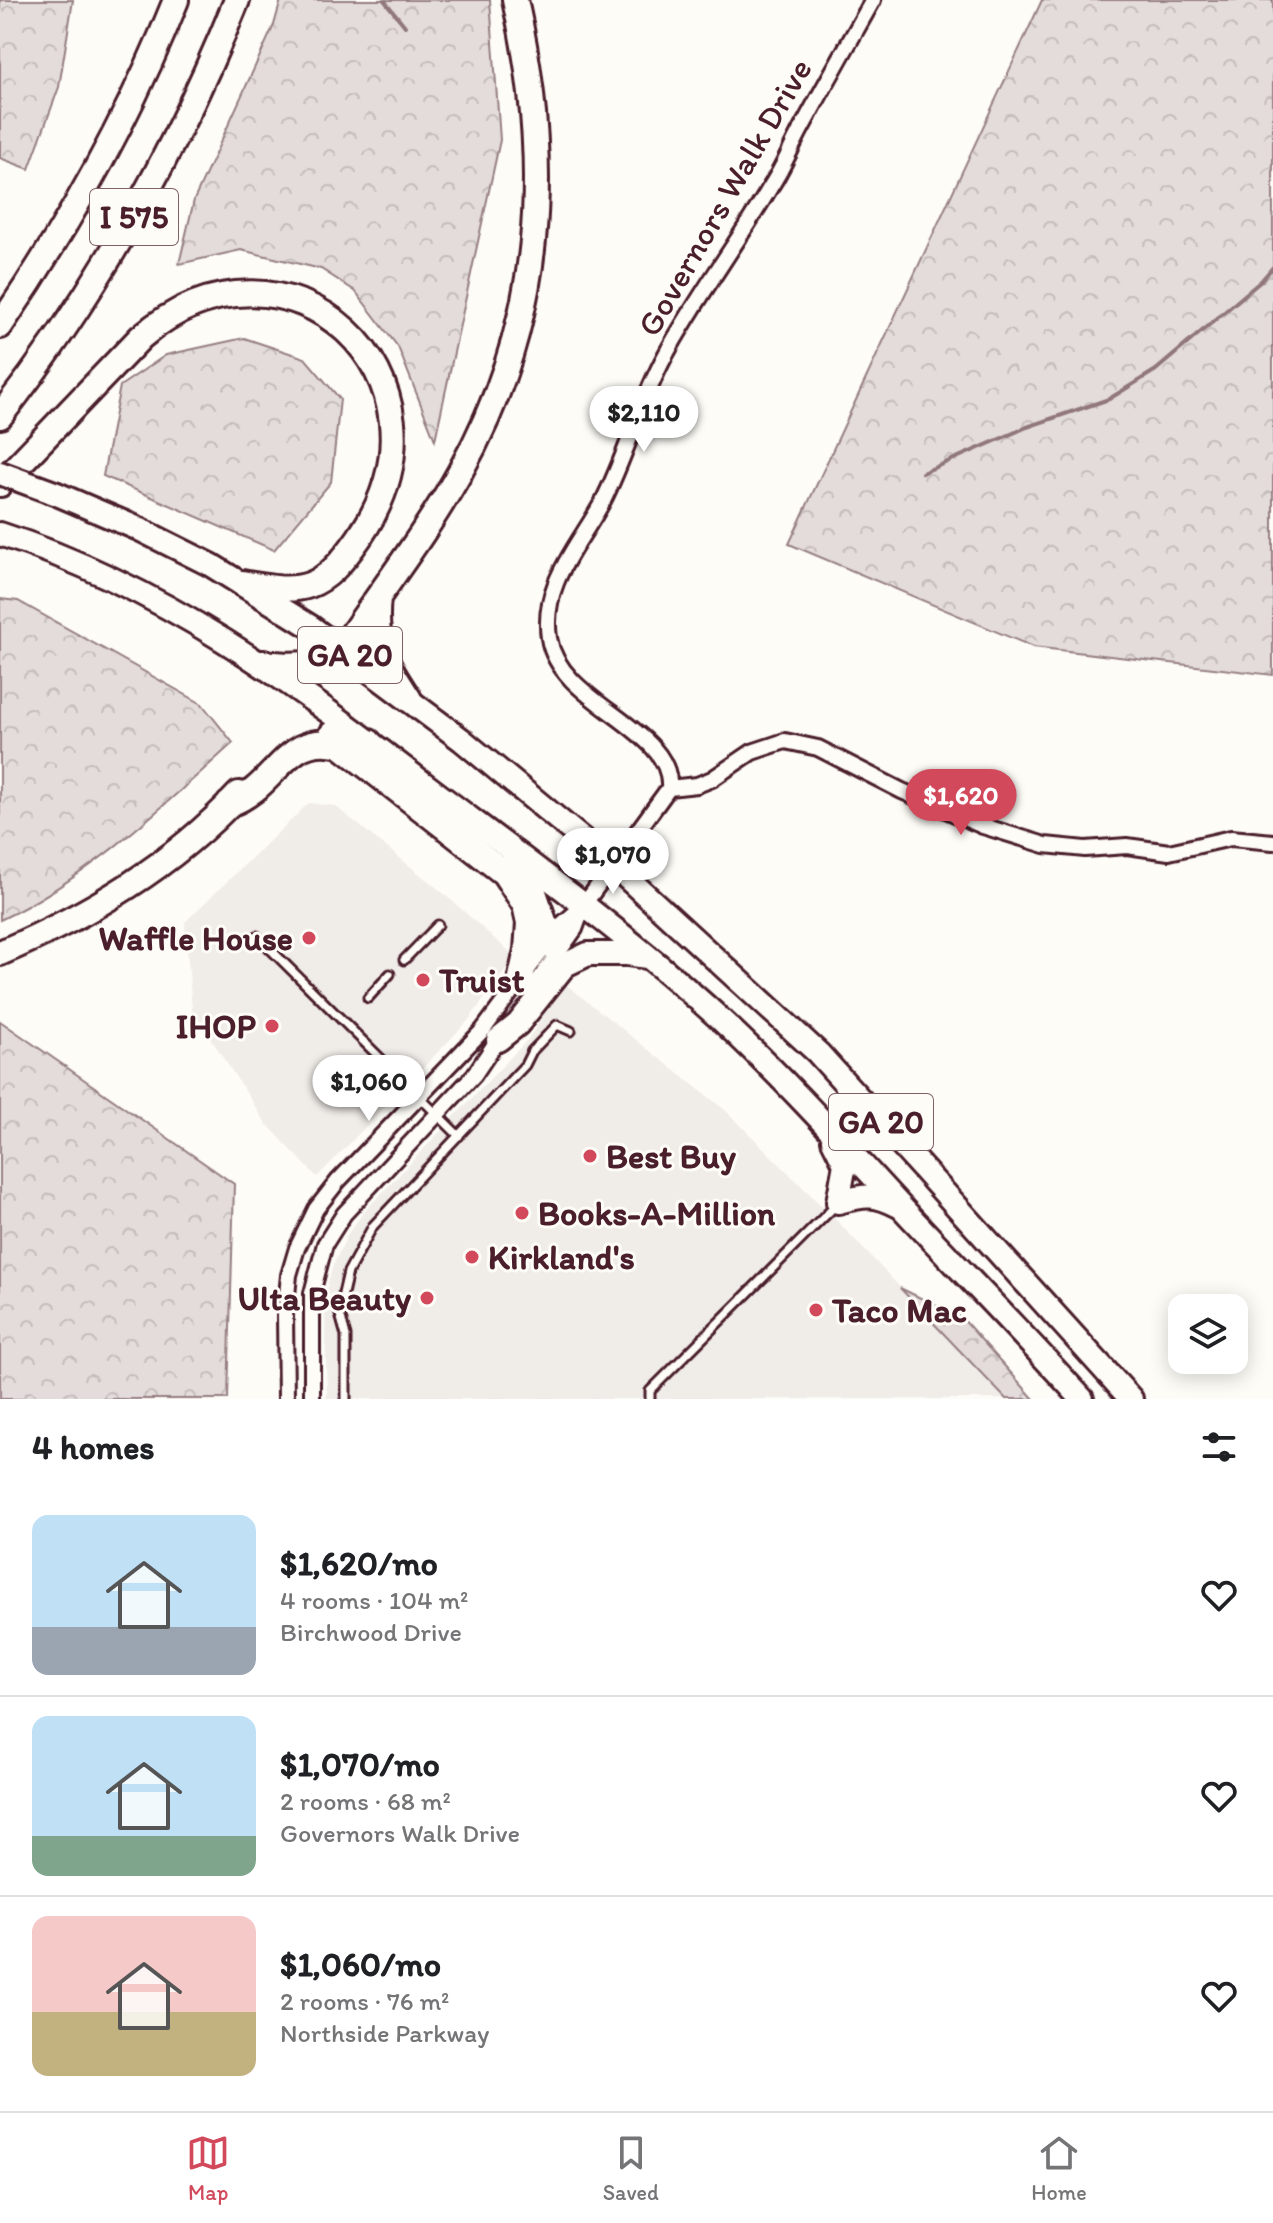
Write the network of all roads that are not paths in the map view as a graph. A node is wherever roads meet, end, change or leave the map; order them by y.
1 (176, 0) edge
2 (237, 0) edge
3 (515, 0) edge
4 (873, 0) edge
5 (0, 326) edge
6 (0, 416) edge
7 (0, 473) edge
8 (0, 484) edge
9 (8, 536) edge
10 (242, 583) junction
11 (378, 596) junction
12 (342, 649) junction
13 (262, 663) junction
14 (409, 699) junction
15 (369, 742) junction
16 (669, 788) junction
17 (229, 804) junction
18 (1273, 842) edge
19 (513, 852) junction
20 (612, 864) junction
21 (583, 906) junction
22 (438, 925) dead end
23 (257, 936) dead end
24 (547, 946) junction
25 (0, 953) edge
26 (649, 958) junction
27 (404, 960) dead end
28 (390, 974) dead end
29 (520, 982) junction
30 (368, 998) dead end
31 (571, 1031) dead end
32 (498, 1040) junction
33 (421, 1098) junction
34 (807, 1104) junction
35 (437, 1114) junction
36 (459, 1136) junction
37 (838, 1202) junction
38 (903, 1209) junction
39 (286, 1399) edge
40 (312, 1399) edge
41 (346, 1399) edge
42 (650, 1399) edge
43 (1082, 1399) edge
44 (1131, 1399) edge

1 - 5 highway, I 575
2 - 6 highway, I 575
3 - 11 highway
4 - 16 street, Governors Walk Drive
7 - 10 main road, GA 20, bridge
8 - 10 highway
9 - 13 main road
10 - 12 main road, GA 20
11 - 12 highway
11 - 14 highway
12 - 13 highway
12 - 14 main road, GA 20
13 - 15 main road
14 - 20 main road, GA 20
15 - 17 highway, GA 20
15 - 19 main road, GA 20
16 - 18 street
16 - 20 street
17 - 25 highway, GA 20
17 - 29 highway
19 - 21 main road, GA 20
19 - 24 main road
20 - 21 street
20 - 44 main road, GA 20
21 - 24 street
21 - 26 main road, GA 20
21 - 32 street
22 - 27 lane
23 - 33 lane
24 - 29 street
26 - 32 main road
26 - 34 main road, GA 20
28 - 30 lane
29 - 33 street
31 - 36 lane
32 - 35 street
33 - 35 lane
33 - 39 street
34 - 37 main road
34 - 38 main road, GA 20
35 - 36 lane
35 - 40 street
36 - 41 lane
37 - 38 main road
37 - 42 lane
38 - 43 main road, GA 20

